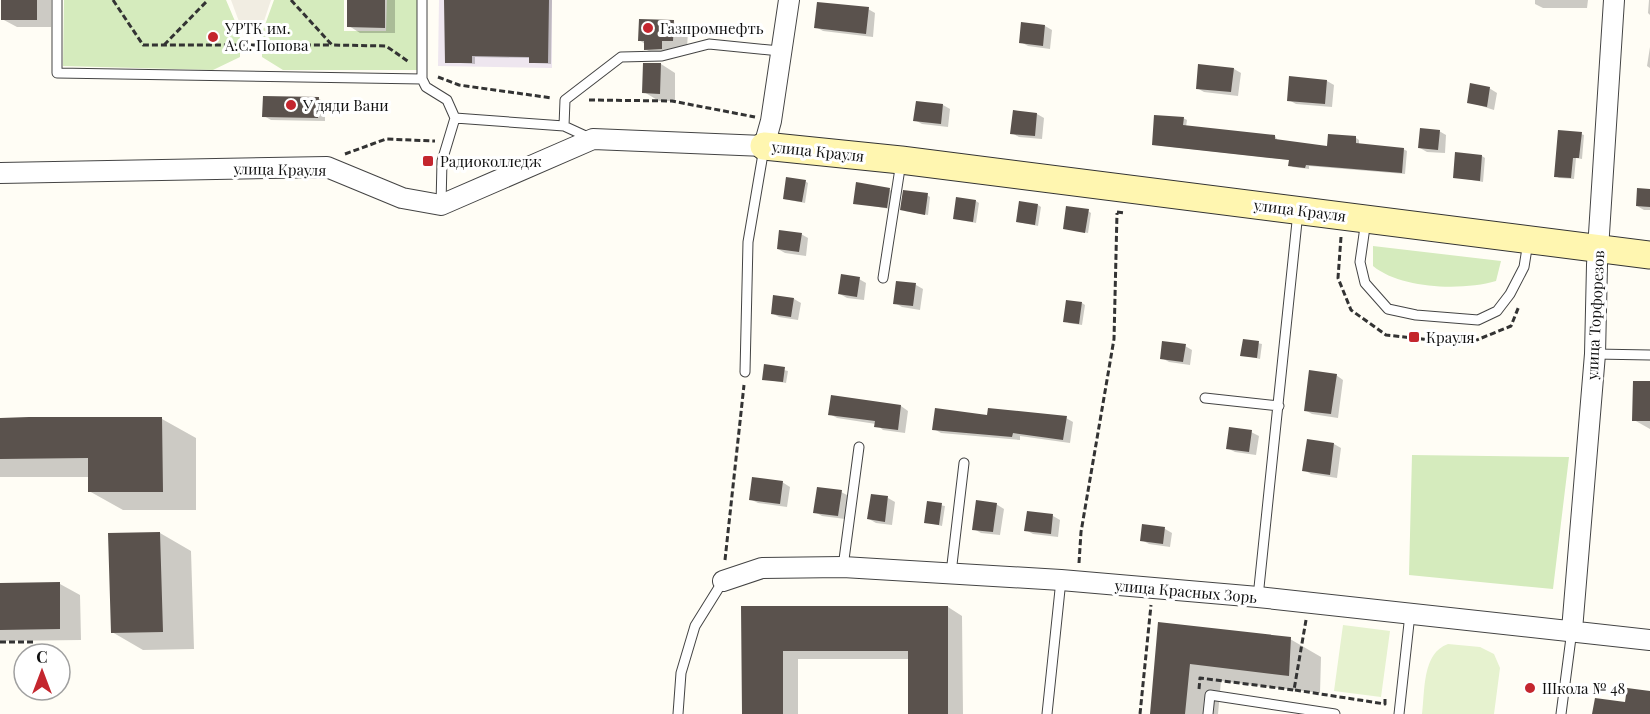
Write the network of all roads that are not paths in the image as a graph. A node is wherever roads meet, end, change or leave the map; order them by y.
1 (57, 0) edge
2 (422, 0) edge
3 (789, 0) edge
4 (1614, 0) edge
5 (780, 51) junction
6 (422, 75) junction
7 (455, 118) junction
8 (564, 126) junction
9 (768, 133) junction
10 (593, 140) junction
11 (901, 160) junction
12 (0, 173) edge
13 (441, 205) junction
14 (1299, 209) junction
15 (1366, 218) junction
16 (1528, 241) junction
17 (1598, 249) junction
18 (1650, 255) edge
19 (883, 278) dead end
20 (1595, 354) junction
21 (1650, 355) edge
22 (745, 372) road end
23 (1205, 398) dead end
24 (1279, 406) junction
25 (859, 447) dead end
26 (964, 463) dead end
27 (843, 567) junction
28 (951, 573) junction
29 (723, 581) joint
30 (1070, 581) junction
31 (1258, 597) junction
32 (1410, 614) junction
33 (1572, 630) junction
34 (1650, 640) edge
35 (678, 714) edge
36 (1047, 714) edge
37 (1208, 714) edge
38 (1335, 714) edge
39 (1399, 714) edge
40 (1561, 714) edge

1 - 6 lane
2 - 6 lane
3 - 5 street
4 - 17 street, улица Торфорезов
5 - 8 lane
5 - 9 street
6 - 7 lane
7 - 8 lane
7 - 13 lane
8 - 10 lane
9 - 10 street, улица Крауля
9 - 11 street, улица Крауля
9 - 22 lane
10 - 13 street, улица Крауля
11 - 14 street, улица Крауля
11 - 19 lane
12 - 13 street, улица Крауля
14 - 15 street, улица Крауля
14 - 24 lane
15 - 16 street, улица Крауля
15 - 16 lane
16 - 17 street, улица Крауля
17 - 18 street, улица Крауля
17 - 20 street, улица Торфорезов
20 - 21 lane
20 - 33 street, улица Торфорезов
23 - 24 lane
24 - 31 lane
25 - 27 lane
26 - 28 lane
27 - 28 street, улица Красных Зорь
27 - 29 street, улица Красных Зорь
28 - 30 street, улица Красных Зорь
29 - 35 lane
30 - 31 street, улица Красных Зорь
30 - 36 lane
31 - 32 street, улица Красных Зорь
32 - 33 street, улица Красных Зорь
32 - 39 lane
33 - 34 street, улица Красных Зорь
33 - 40 lane
37 - 38 lane

